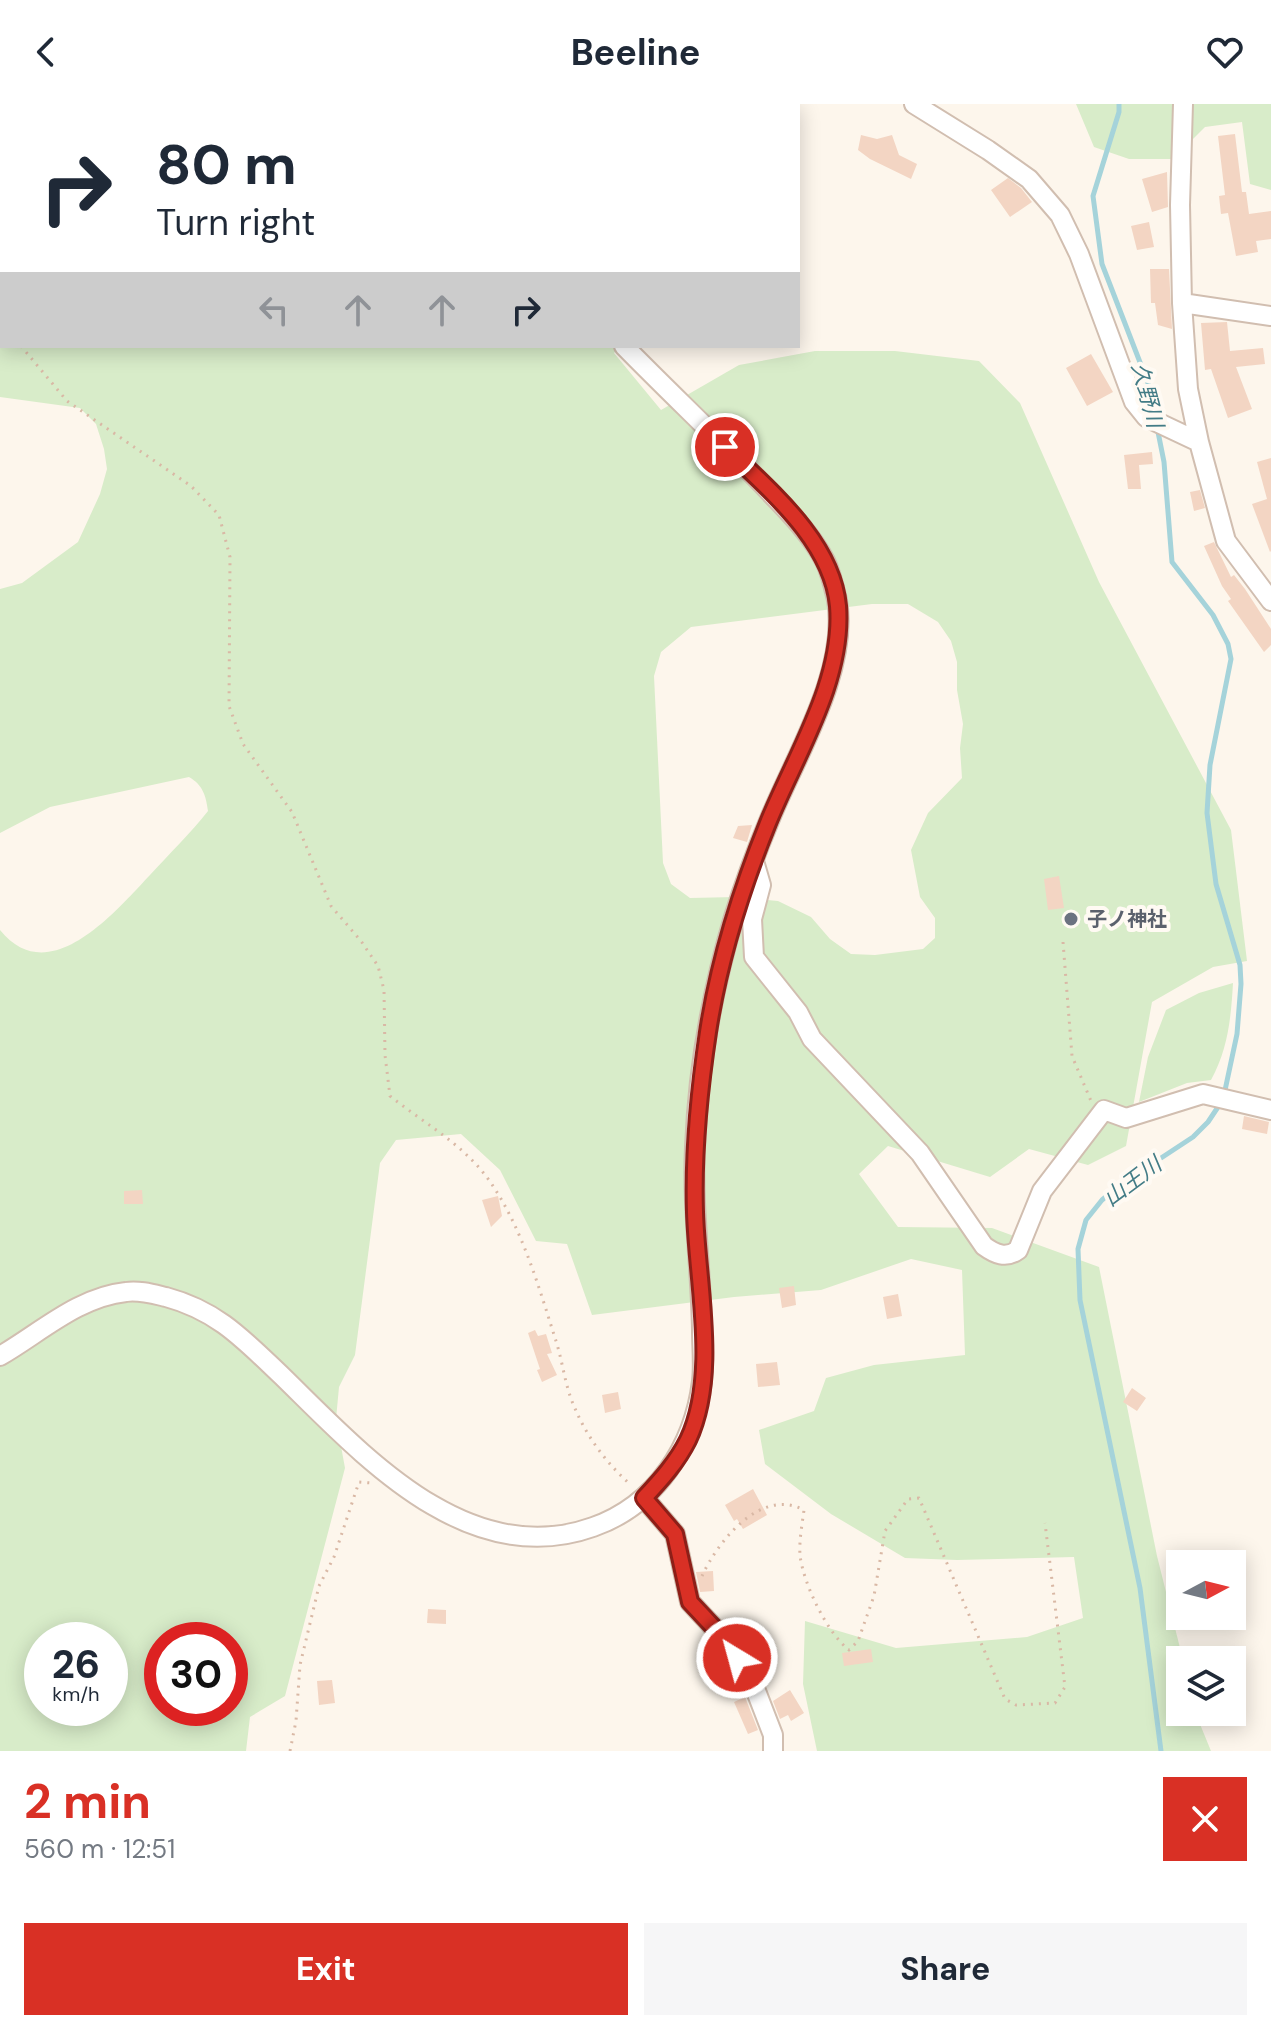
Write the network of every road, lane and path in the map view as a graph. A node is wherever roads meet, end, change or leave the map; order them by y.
1 (914, 104) edge
2 (1183, 104) edge
3 (945, 112) edge
4 (1182, 303) junction
5 (1271, 316) edge
6 (23, 348) edge
7 (626, 348) edge
8 (1199, 442) junction
9 (1271, 601) edge
10 (754, 861) junction
11 (1063, 942) dead end
12 (1104, 1110) junction
13 (1271, 1110) edge
14 (0, 1356) edge
15 (377, 1484) dead end
16 (644, 1498) junction
17 (1045, 1523) dead end
18 (690, 1602) junction
19 (773, 1750) edge
20 (290, 1751) edge

1 - 3 street
2 - 4 street
3 - 8 street
4 - 5 street
4 - 8 street
6 - 16 path
7 - 10 street
8 - 9 street
10 - 12 street
10 - 16 street
11 - 12 path
12 - 13 street
14 - 16 street
15 - 20 path
16 - 18 street
17 - 18 path
18 - 19 street

